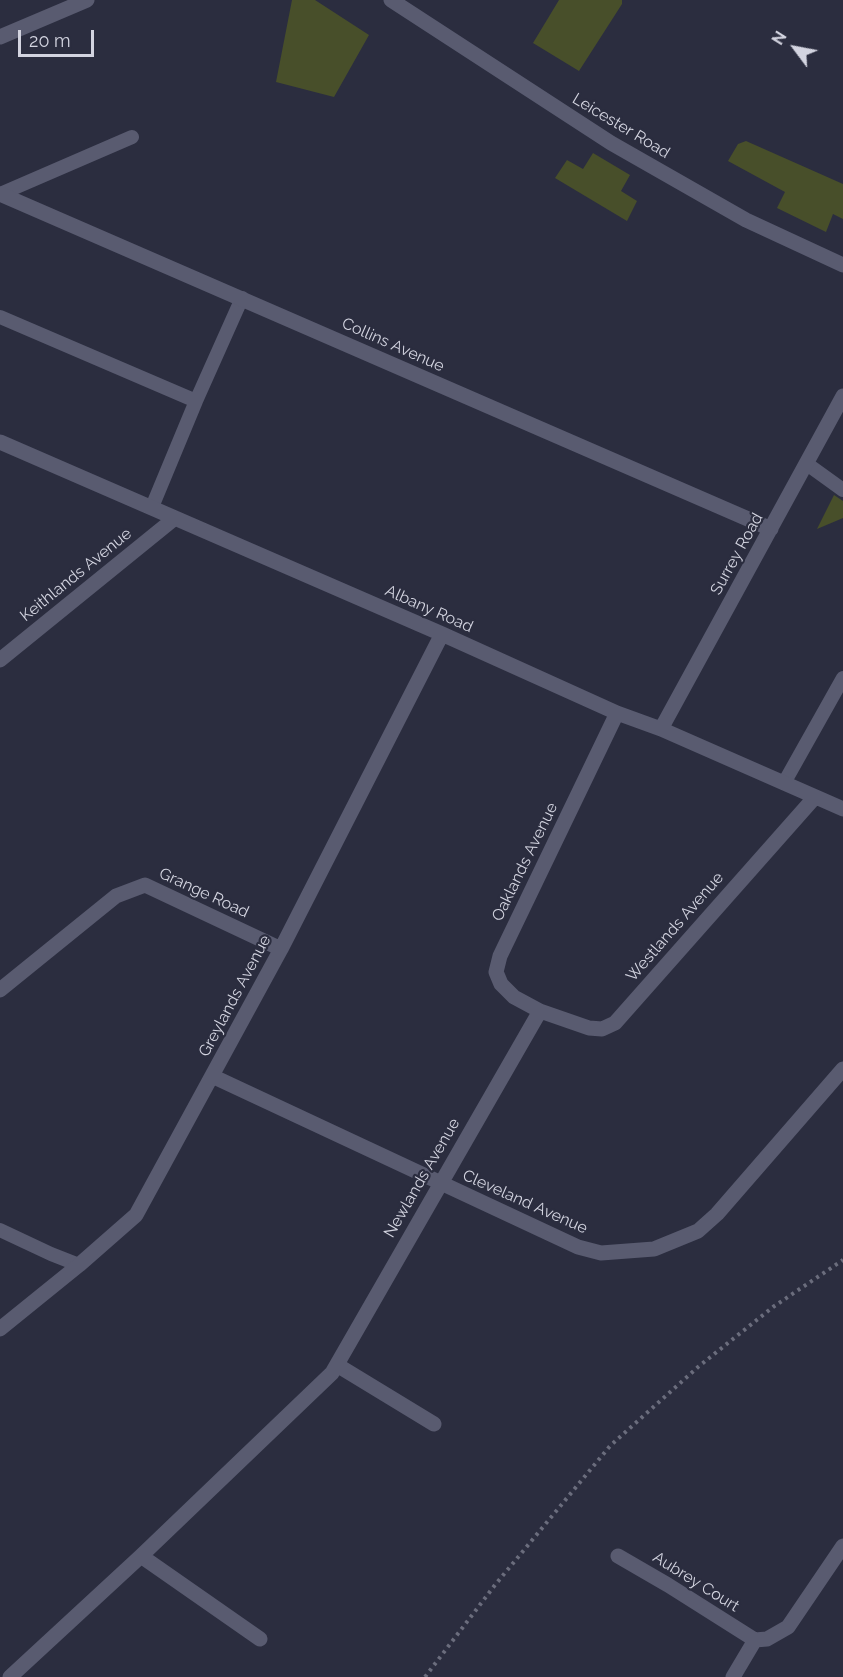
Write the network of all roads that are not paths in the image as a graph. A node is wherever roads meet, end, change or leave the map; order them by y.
1 (87, 0) edge
2 (391, 0) edge
3 (0, 37) edge
4 (132, 137) dead end
5 (0, 194) edge
6 (843, 265) edge
7 (242, 298) junction
8 (0, 317) edge
9 (843, 396) edge
10 (196, 400) junction
11 (0, 442) edge
12 (807, 464) junction
13 (843, 490) edge
14 (152, 507) junction
15 (175, 518) junction
16 (771, 530) junction
17 (442, 634) junction
18 (0, 660) edge
19 (843, 678) edge
20 (617, 713) junction
21 (661, 729) junction
22 (784, 783) junction
23 (815, 796) junction
24 (843, 809) edge
25 (281, 949) junction
26 (0, 990) edge
27 (540, 1011) junction
28 (843, 1069) edge
29 (212, 1076) junction
30 (440, 1183) junction
31 (0, 1230) edge
32 (79, 1265) junction
33 (0, 1329) edge
34 (338, 1365) junction
35 (434, 1424) dead end
36 (843, 1546) edge
37 (141, 1556) junction
38 (618, 1556) dead end
39 (260, 1639) dead end
40 (755, 1640) junction
41 (10, 1677) edge
42 (733, 1677) edge

1 - 3 street
2 - 6 street, Leicester Road
4 - 5 lane
5 - 7 street, Collins Avenue
7 - 10 lane
7 - 16 street, Collins Avenue
8 - 10 lane
9 - 12 street, Surrey Road
10 - 14 lane
11 - 14 street, Albany Road
12 - 13 lane
12 - 16 street, Surrey Road
14 - 15 street, Albany Road
15 - 17 street, Albany Road
15 - 18 street, Keithlands Avenue
16 - 21 street, Surrey Road
17 - 20 street, Albany Road
17 - 25 street, Greylands Avenue
19 - 22 lane
20 - 21 street, Albany Road
20 - 27 street, Oaklands Avenue
21 - 22 street, Albany Road
22 - 23 street, Albany Road
23 - 24 street, Albany Road
23 - 27 street, Westlands Avenue
25 - 26 street, Grange Road
25 - 29 street, Greylands Avenue
27 - 30 street, Newlands Avenue
28 - 30 street, Cleveland Avenue
29 - 30 street, Cleveland Avenue
29 - 32 street, Greylands Avenue
30 - 34 street, Newlands Avenue
31 - 32 lane
32 - 33 street, Greylands Avenue
34 - 35 street
34 - 37 street, Newlands Avenue
36 - 40 street
37 - 39 street
37 - 41 street, Newlands Avenue
38 - 40 street, Aubrey Court
40 - 42 street

